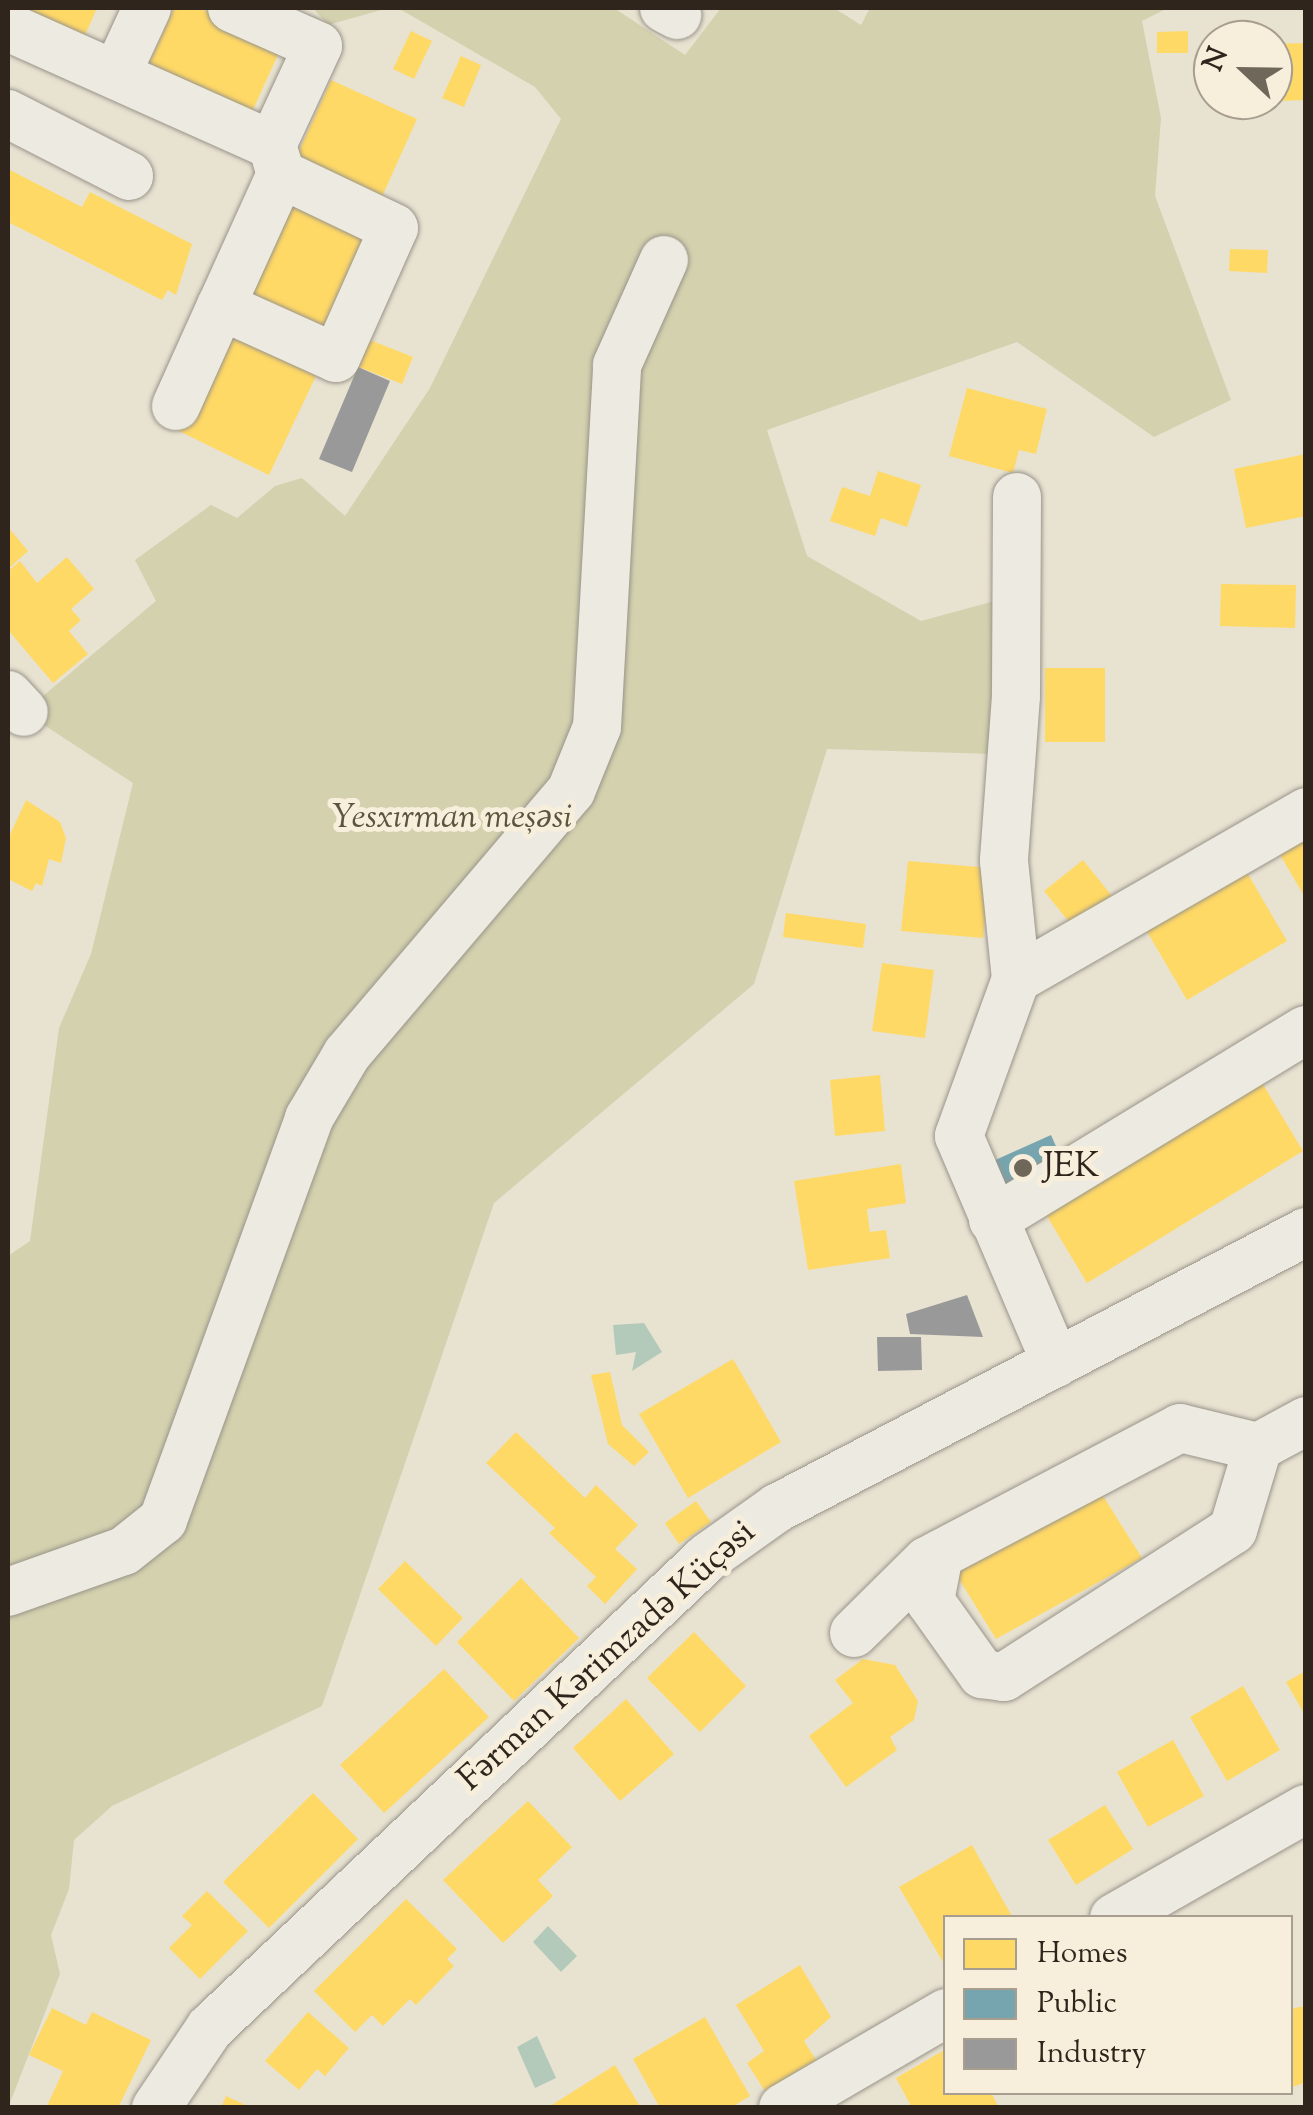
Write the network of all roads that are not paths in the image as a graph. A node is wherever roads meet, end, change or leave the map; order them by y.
1 (148, 8) edge
2 (232, 8) edge
3 (8, 27) edge
4 (116, 75) junction
5 (8, 114) edge
6 (276, 160) junction
7 (130, 176) dead end
8 (664, 260) dead end
9 (222, 306) junction
10 (176, 406) dead end
11 (1018, 498) dead end
12 (1306, 812) edge
13 (1016, 979) junction
14 (1306, 1030) edge
15 (993, 1220) junction
16 (1306, 1232) edge
17 (1056, 1362) junction
18 (1306, 1422) edge
19 (1258, 1448) junction
20 (939, 1554) junction
21 (8, 1592) edge
22 (854, 1633) dead end
23 (1306, 1809) edge
24 (1119, 1915) edge
25 (943, 2015) edge
26 (156, 2108) edge
27 (783, 2108) edge

1 - 4 street
2 - 6 street
3 - 4 street
4 - 6 street
5 - 7 street
6 - 9 street
6 - 9 street
8 - 21 street
9 - 10 street
11 - 13 street
12 - 13 street
13 - 15 street
14 - 15 street
15 - 17 street
16 - 17 street, Fərman Kərimzadə Küçəsi
17 - 26 street, Fərman Kərimzadə Küçəsi
18 - 19 street
19 - 20 street
19 - 20 street
20 - 22 street
23 - 24 street
25 - 27 street

